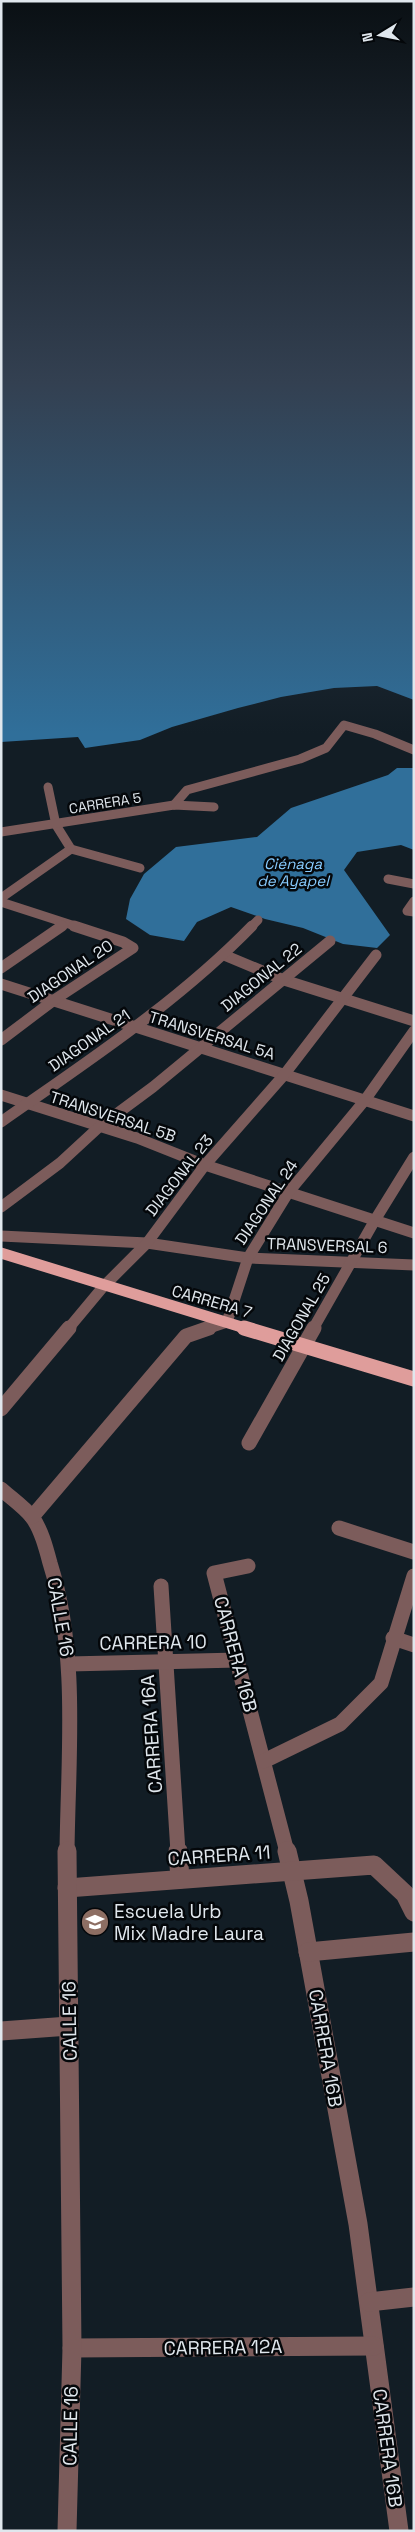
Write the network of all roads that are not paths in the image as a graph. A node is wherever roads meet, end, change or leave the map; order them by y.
1 (414, 750) edge
2 (48, 787) dead end
3 (174, 806) junction
4 (214, 807) dead end
5 (56, 825) junction
6 (1, 832) edge
7 (71, 849) junction
8 (140, 868) dead end
9 (388, 879) dead end
10 (414, 884) edge
11 (1, 898) edge
12 (414, 901) edge
13 (1, 902) edge
14 (411, 911) edge
15 (258, 920) dead end
16 (65, 924) junction
17 (330, 941) dead end
18 (224, 955) junction
19 (376, 955) dead end
20 (1, 968) edge
21 (284, 980) junction
22 (1, 984) edge
23 (344, 999) junction
24 (54, 1000) junction
25 (414, 1021) edge
26 (136, 1028) junction
27 (414, 1031) edge
28 (1, 1040) edge
29 (200, 1048) junction
30 (284, 1074) junction
31 (1, 1095) edge
32 (365, 1100) junction
33 (24, 1104) junction
34 (414, 1116) edge
35 (1, 1122) edge
36 (99, 1127) junction
37 (414, 1157) edge
38 (205, 1164) junction
39 (288, 1193) junction
40 (1, 1207) edge
41 (375, 1220) junction
42 (414, 1234) edge
43 (1, 1236) edge
44 (146, 1243) junction
45 (1, 1253) edge
46 (248, 1258) junction
47 (352, 1260) junction
48 (414, 1265) edge
49 (103, 1287) junction
50 (227, 1322) junction
51 (303, 1345) junction
52 (414, 1379) edge
53 (1, 1409) edge
54 (249, 1444) dead end
55 (1, 1489) edge
56 (32, 1517) junction
57 (339, 1528) dead end
58 (414, 1552) edge
59 (248, 1566) dead end
60 (414, 1576) edge
61 (162, 1586) dead end
62 (393, 1638) junction
63 (414, 1645) edge
64 (238, 1660) junction
65 (166, 1662) junction
66 (69, 1664) junction
67 (264, 1761) junction
68 (292, 1871) junction
69 (180, 1879) junction
70 (67, 1888) junction
71 (414, 1912) edge
72 (414, 1942) edge
73 (308, 1952) junction
74 (69, 2026) junction
75 (1, 2031) edge
76 (414, 2297) edge
77 (369, 2302) junction
78 (374, 2346) junction
79 (72, 2348) junction
80 (67, 2531) edge
81 (399, 2531) edge

1 - 3 street
2 - 5 street
3 - 4 street, CARRERA 5
3 - 5 street, CARRERA 5
5 - 6 street, CARRERA 5
5 - 7 street
7 - 8 street
7 - 11 street
9 - 10 street
12 - 14 street
13 - 16 street
15 - 18 street, DIAGONAL 21
16 - 20 street
16 - 24 street, DIAGONAL 20
17 - 21 street, DIAGONAL 22
18 - 21 street
18 - 26 street, DIAGONAL 21
19 - 23 street, DIAGONAL 23
21 - 23 street
21 - 29 street, DIAGONAL 22
22 - 24 street, TRANSVERSAL 5A
23 - 25 street
23 - 30 street, DIAGONAL 23
24 - 26 street, TRANSVERSAL 5A
24 - 28 street, DIAGONAL 20
26 - 29 street, TRANSVERSAL 5A
26 - 33 street, DIAGONAL 21
27 - 32 street, DIAGONAL 24
29 - 30 street, TRANSVERSAL 5A
29 - 36 street, DIAGONAL 22
30 - 32 street, TRANSVERSAL 5A
30 - 38 street, DIAGONAL 23
31 - 33 street, TRANSVERSAL 5B
32 - 34 street, TRANSVERSAL 5A
32 - 39 street, DIAGONAL 24
33 - 35 street, DIAGONAL 21
33 - 36 street, TRANSVERSAL 5B
36 - 38 street, TRANSVERSAL 5B
36 - 40 street, DIAGONAL 22
37 - 41 street, DIAGONAL 25
38 - 39 street, TRANSVERSAL 5B
38 - 44 street, DIAGONAL 23
39 - 41 street, TRANSVERSAL 5B
39 - 46 street, DIAGONAL 24
41 - 42 street, TRANSVERSAL 5B
41 - 47 street, DIAGONAL 25
43 - 44 street, TRANSVERSAL 6
44 - 46 street, TRANSVERSAL 6
44 - 49 street, DIAGONAL 23
45 - 49 main road, CARRERA 7
46 - 47 street, TRANSVERSAL 6
46 - 50 street, DIAGONAL 24
47 - 48 street, TRANSVERSAL 6
47 - 51 street, DIAGONAL 25
49 - 50 main road, CARRERA 7
49 - 53 street, DIAGONAL 23
50 - 51 main road, CARRERA 7
50 - 56 street
51 - 52 main road, CARRERA 7
51 - 54 street, DIAGONAL 25
55 - 56 street
56 - 66 street, CALLE 16
57 - 58 street
59 - 64 street, CARRERA 16B
60 - 62 street
61 - 65 street, CARRERA 16A
62 - 63 street
62 - 67 street
64 - 65 street, CARRERA 10
64 - 67 street, CARRERA 16B
65 - 66 street, CARRERA 10
65 - 69 street, CARRERA 16A
66 - 70 street, CALLE 16
67 - 68 street, CARRERA 16B
68 - 69 street, CARRERA 11
68 - 71 street, CARRERA 11
68 - 73 street, CARRERA 16B
69 - 70 street, CARRERA 11
70 - 74 street, CALLE 16
72 - 73 street
73 - 77 street, CARRERA 16B
74 - 75 street
74 - 79 street, CALLE 16
76 - 77 street
77 - 78 street, CARRERA 16B
78 - 79 street, CARRERA 12A
78 - 81 street, CARRERA 16B
79 - 80 street, CALLE 16

